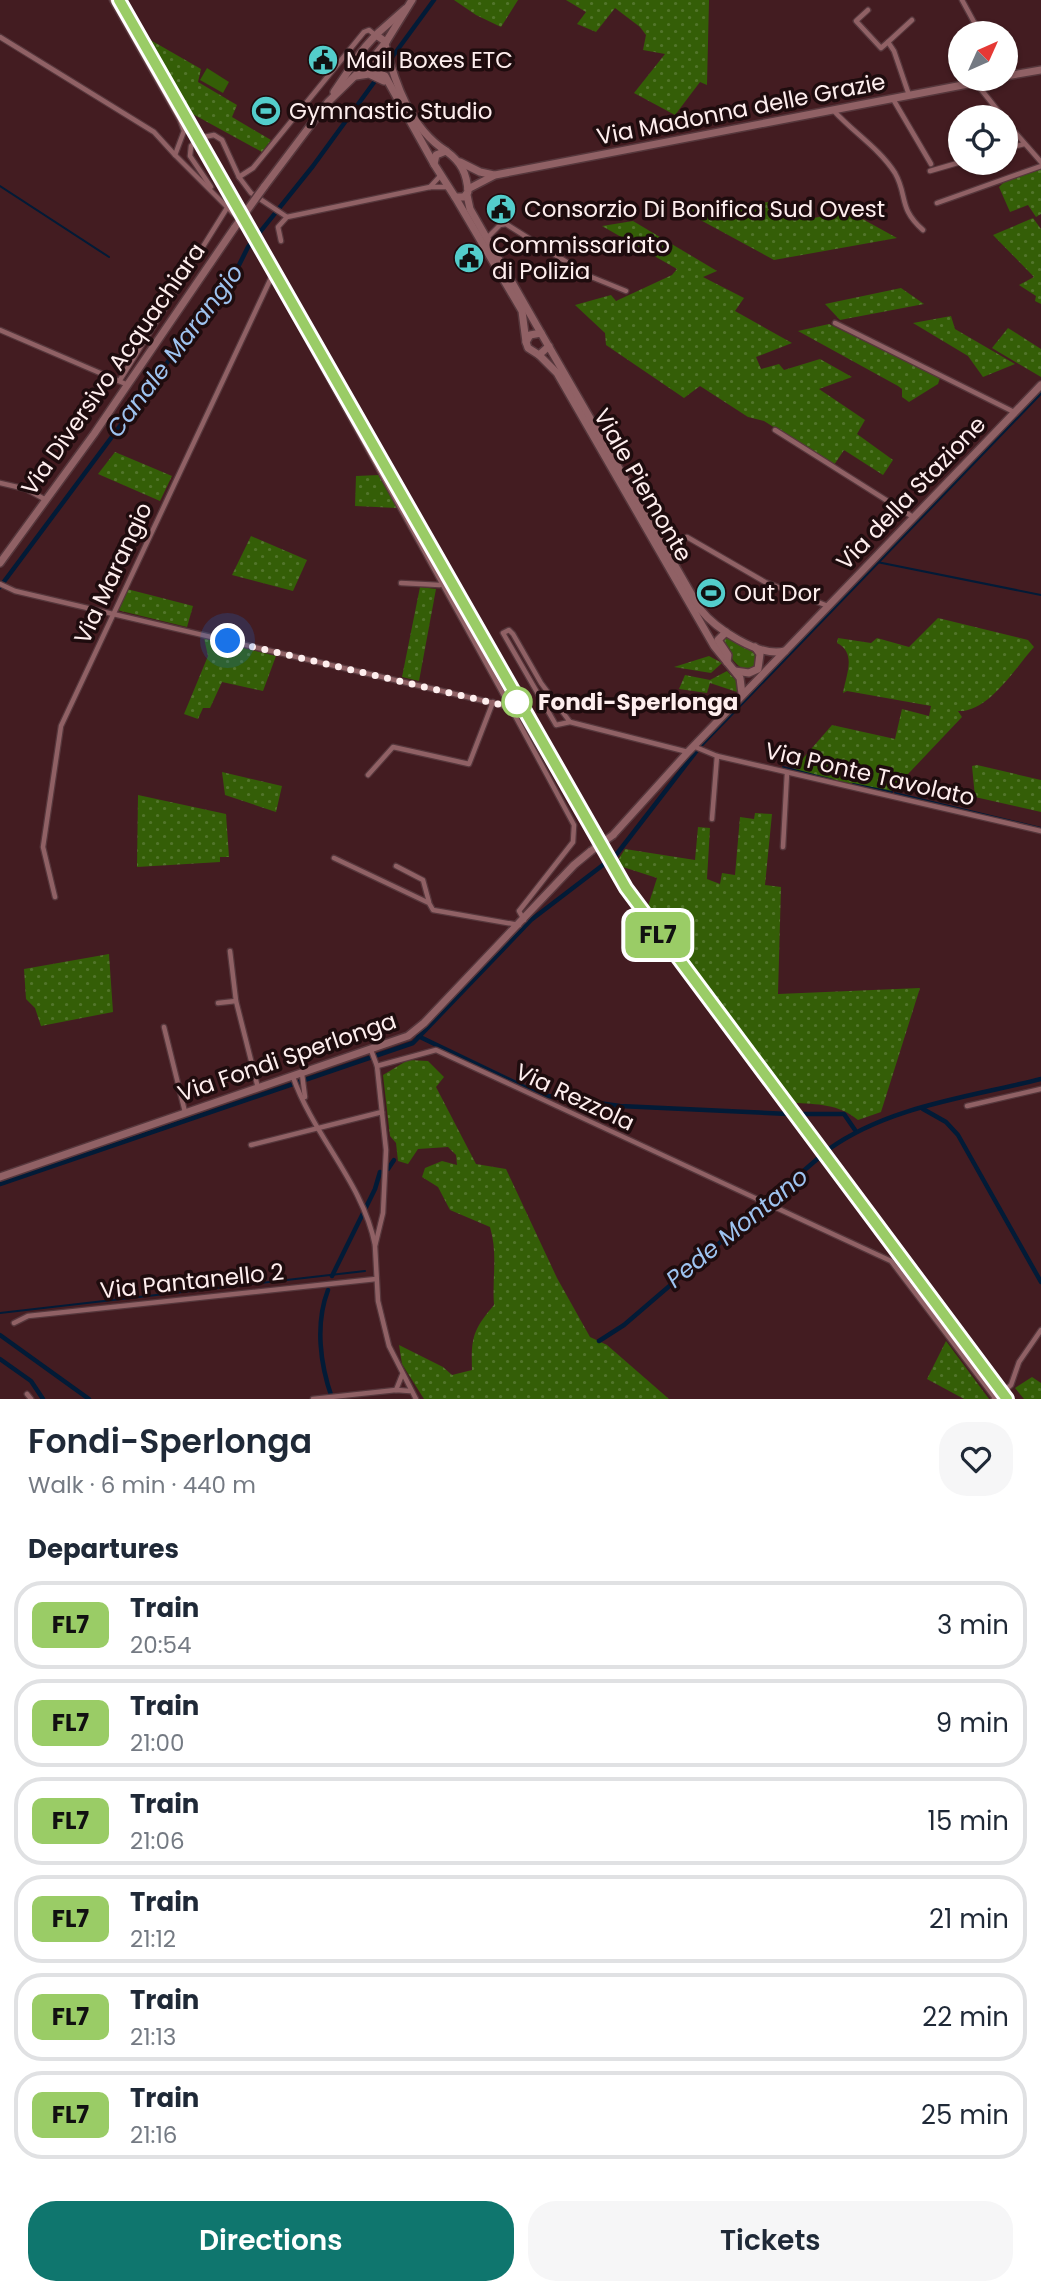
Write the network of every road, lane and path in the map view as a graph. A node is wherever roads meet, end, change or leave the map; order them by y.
1 (111, 0) edge
2 (412, 0) edge
3 (962, 0) edge
4 (405, 9) junction
5 (868, 10) dead end
6 (912, 20) dead end
7 (973, 21) edge
8 (376, 36) junction
9 (0, 37) edge
10 (888, 42) junction
11 (385, 43) junction
12 (350, 48) junction
13 (357, 58) junction
14 (363, 67) junction
15 (1041, 70) edge
16 (1018, 74) edge
17 (352, 78) junction
18 (391, 87) junction
19 (948, 88) edge
20 (982, 91) edge
21 (909, 95) junction
22 (893, 99) junction
23 (328, 102) junction
24 (993, 105) edge
25 (834, 110) junction
26 (1018, 138) edge
27 (1024, 144) junction
28 (1018, 146) edge
29 (446, 151) junction
30 (175, 155) junction
31 (458, 160) junction
32 (434, 164) junction
33 (931, 164) dead end
34 (1041, 164) edge
35 (948, 166) edge
36 (930, 171) dead end
37 (441, 175) junction
38 (495, 176) junction
39 (240, 177) junction
40 (430, 187) junction
41 (448, 187) junction
42 (212, 189) junction
43 (468, 192) junction
44 (455, 197) junction
45 (937, 204) dead end
46 (226, 208) junction
47 (287, 217) junction
48 (923, 230) dead end
49 (487, 238) junction
50 (281, 240) dead end
51 (271, 277) junction
52 (626, 291) dead end
53 (835, 323) dead end
54 (0, 330) edge
55 (541, 333) junction
56 (526, 342) junction
57 (549, 346) junction
58 (539, 355) junction
59 (120, 380) junction
60 (128, 385) junction
61 (1041, 385) edge
62 (1015, 412) junction
63 (775, 429) dead end
64 (0, 483) edge
65 (46, 500) junction
66 (914, 517) junction
67 (663, 545) junction
68 (0, 563) edge
69 (401, 583) dead end
70 (0, 584) edge
71 (440, 585) junction
72 (828, 606) junction
73 (112, 613) junction
74 (726, 632) junction
75 (754, 646) junction
76 (767, 650) junction
77 (785, 651) junction
78 (727, 662) junction
79 (770, 667) junction
80 (734, 671) junction
81 (538, 677) junction
82 (740, 678) junction
83 (531, 681) junction
84 (754, 683) junction
85 (742, 695) junction
86 (551, 697) junction
87 (543, 701) junction
88 (493, 702) junction
89 (506, 706) junction
90 (570, 722) junction
91 (694, 749) junction
92 (717, 756) junction
93 (786, 773) junction
94 (368, 775) dead end
95 (712, 819) dead end
96 (1041, 831) edge
97 (783, 847) dead end
98 (334, 858) dead end
99 (396, 866) dead end
100 (55, 897) dead end
101 (429, 903) junction
102 (522, 923) junction
103 (230, 951) dead end
104 (236, 1001) junction
105 (218, 1003) dead end
106 (164, 1027) dead end
107 (372, 1052) junction
108 (377, 1065) junction
109 (294, 1079) junction
110 (302, 1082) junction
111 (258, 1089) junction
112 (1041, 1089) edge
113 (967, 1106) dead end
114 (382, 1112) junction
115 (186, 1113) junction
116 (316, 1127) junction
117 (251, 1145) dead end
118 (0, 1177) edge
119 (375, 1246) junction
120 (376, 1279) junction
121 (14, 1323) dead end
122 (1041, 1331) edge
123 (402, 1374) junction
124 (396, 1390) junction
125 (411, 1391) junction
126 (313, 1399) edge
127 (416, 1399) edge
128 (995, 1399) edge

1 - 30 street
2 - 4 street
3 - 7 street
4 - 8 street
4 - 11 street
5 - 10 street
6 - 10 street
8 - 11 street
8 - 12 street
8 - 13 street
9 - 30 street
10 - 21 street
11 - 14 street
11 - 29 street
12 - 13 street
12 - 39 street
13 - 14 street
13 - 23 street
14 - 17 street
14 - 18 street
15 - 16 street
17 - 18 street
17 - 23 street
18 - 32 street
19 - 21 street, Via Madonna delle Grazie
20 - 24 street
21 - 22 street, Via Madonna delle Grazie
22 - 25 street, Via Madonna delle Grazie
22 - 33 street
23 - 60 street, Via Diversivo Acquachiara, bridge
25 - 38 street, Via Madonna delle Grazie
25 - 48 street
26 - 27 street
27 - 28 street
27 - 34 street
29 - 31 street
29 - 32 street
30 - 42 street
31 - 38 street
31 - 43 street, Viale Piemonte
32 - 37 street
34 - 45 street
35 - 36 street
37 - 40 street
37 - 41 street
38 - 43 street, Via Madonna delle Grazie
39 - 42 street, bridge
39 - 47 street
40 - 41 street
40 - 47 street
41 - 44 street
42 - 46 street
43 - 44 street
43 - 49 street, Viale Piemonte
44 - 56 street
46 - 51 street
46 - 59 street
47 - 50 street
49 - 52 street
49 - 55 street, Viale Piemonte
51 - 71 street
51 - 73 street, Via Marangio
53 - 62 street
54 - 59 street
55 - 56 street
55 - 57 street, Viale Piemonte
56 - 58 street, Viale Piemonte
57 - 58 street
57 - 67 street, Viale Piemonte
58 - 78 street, Viale Piemonte
59 - 60 street
60 - 65 street, Via Diversivo Acquachiara
61 - 62 street, Via della Stazione
62 - 66 street, Via della Stazione
63 - 66 street
64 - 65 street
65 - 68 street, Via Diversivo Acquachiara
66 - 72 street, Via della Stazione
67 - 72 street
67 - 74 street, Viale Piemonte
69 - 71 street
70 - 73 street
71 - 89 street
72 - 77 street, Via della Stazione
73 - 88 street
73 - 100 street, Via Marangio
74 - 75 street, Viale Piemonte
74 - 78 street
75 - 76 street, Viale Piemonte
75 - 80 street
76 - 77 street, Viale Piemonte
76 - 79 street
77 - 79 street, Via della Stazione
78 - 80 street, Viale Piemonte
79 - 84 street, Via della Stazione
80 - 82 street, Viale Piemonte
81 - 83 street
81 - 83 street
81 - 86 street
82 - 84 street
82 - 85 street
83 - 87 street
84 - 85 street, Via della Stazione
85 - 91 street, Via della Stazione
86 - 87 street
86 - 90 street
87 - 90 street
88 - 89 street
88 - 94 street
89 - 102 street
90 - 91 street
91 - 92 street, Via Ponte Tavolato
91 - 102 street, Via Fondi Sperlonga, bridge
92 - 93 street, Via Ponte Tavolato
92 - 95 street
93 - 96 street, Via Ponte Tavolato
93 - 97 street
98 - 101 street
99 - 101 street
101 - 102 street
102 - 107 street, Via Fondi Sperlonga
103 - 104 street
104 - 105 street
104 - 111 street
106 - 115 street
107 - 108 street
107 - 110 street, Via Fondi Sperlonga
108 - 114 street
108 - 128 street, Via Rezzola
109 - 110 street, Via Fondi Sperlonga
109 - 110 street
109 - 111 street, Via Fondi Sperlonga
110 - 116 street
111 - 115 street, Via Fondi Sperlonga
112 - 113 street
114 - 116 street
114 - 119 street
115 - 118 street, Via Fondi Sperlonga
116 - 117 street
116 - 119 street
119 - 120 street
120 - 121 street, Via Pantanello 2
120 - 123 street
122 - 128 street
123 - 124 street
123 - 125 street
124 - 125 street
124 - 126 street
125 - 127 street

